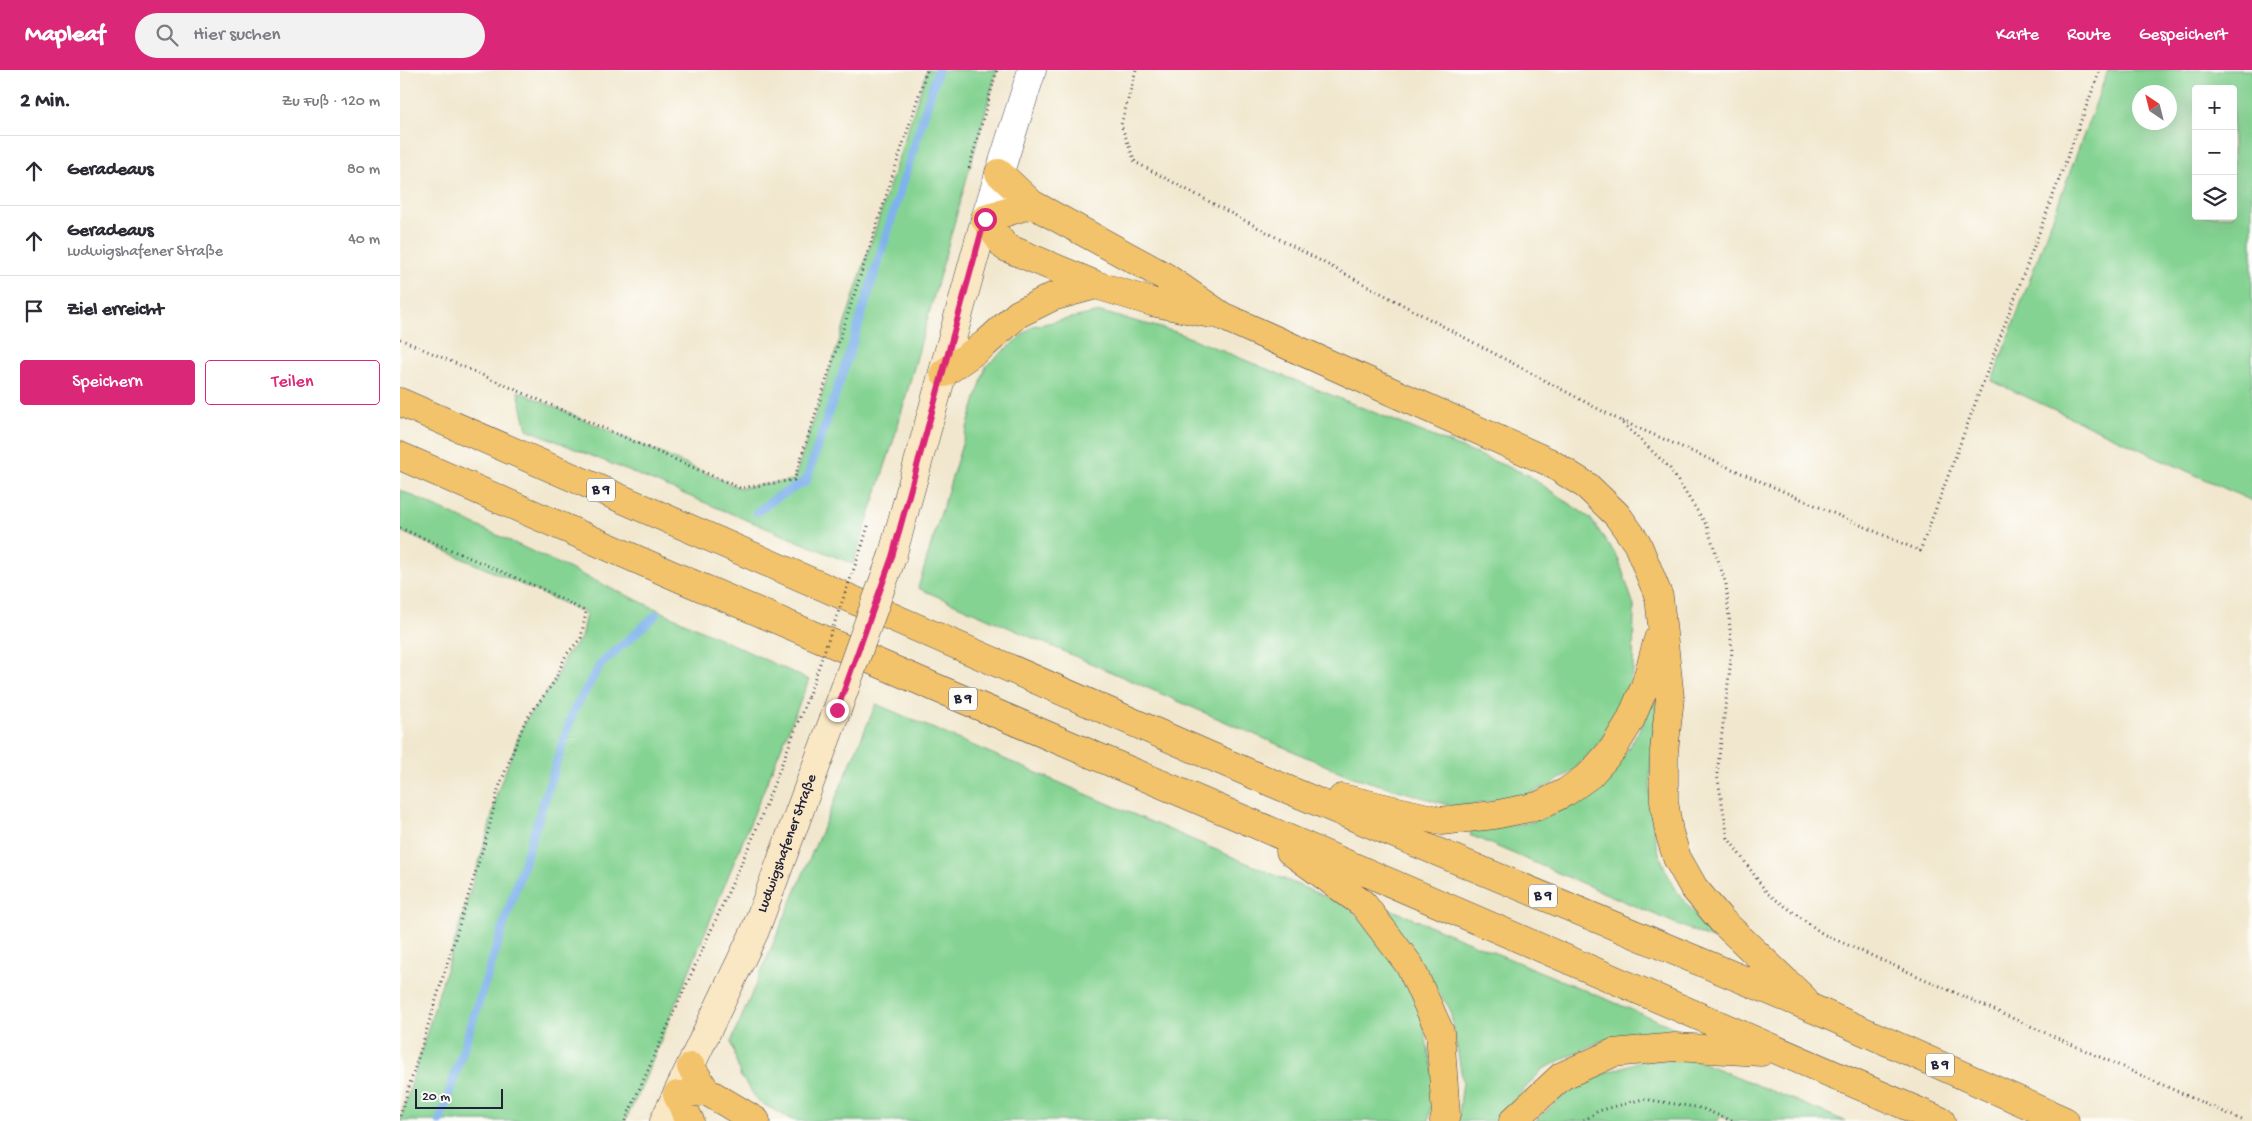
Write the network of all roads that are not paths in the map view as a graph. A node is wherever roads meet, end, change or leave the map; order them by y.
1 (1032, 70) edge
2 (999, 173) junction
3 (1032, 204) junction
4 (985, 219) junction
5 (1096, 285) junction
6 (1222, 316) junction
7 (944, 373) junction
8 (400, 402) edge
9 (400, 456) edge
10 (1662, 623) junction
11 (1270, 782) junction
12 (1244, 819) junction
13 (1816, 1010) junction
14 (1780, 1053) junction
15 (692, 1067) junction
16 (706, 1091) junction
17 (677, 1095) junction
18 (664, 1121) edge
19 (690, 1121) edge
20 (756, 1121) edge
21 (1444, 1121) edge
22 (1513, 1121) edge
23 (1941, 1121) edge
24 (2065, 1121) edge

1 - 2 street
2 - 3 highway
2 - 4 street
3 - 4 highway
3 - 6 highway
4 - 5 highway
4 - 7 main road, Ludwigshafener Straße
5 - 6 highway
5 - 7 highway
6 - 10 highway
7 - 15 main road, Ludwigshafener Straße, bridge
8 - 11 highway, B 9
9 - 12 highway, B 9
10 - 11 highway
10 - 13 highway
11 - 13 highway, B 9
12 - 14 highway, B 9
12 - 21 highway
13 - 24 highway, B 9
14 - 22 highway
14 - 23 highway, B 9
15 - 16 highway
15 - 17 main road, Ludwigshafener Straße
16 - 17 highway
16 - 20 highway
17 - 18 main road, Ludwigshafener Straße
17 - 19 highway

